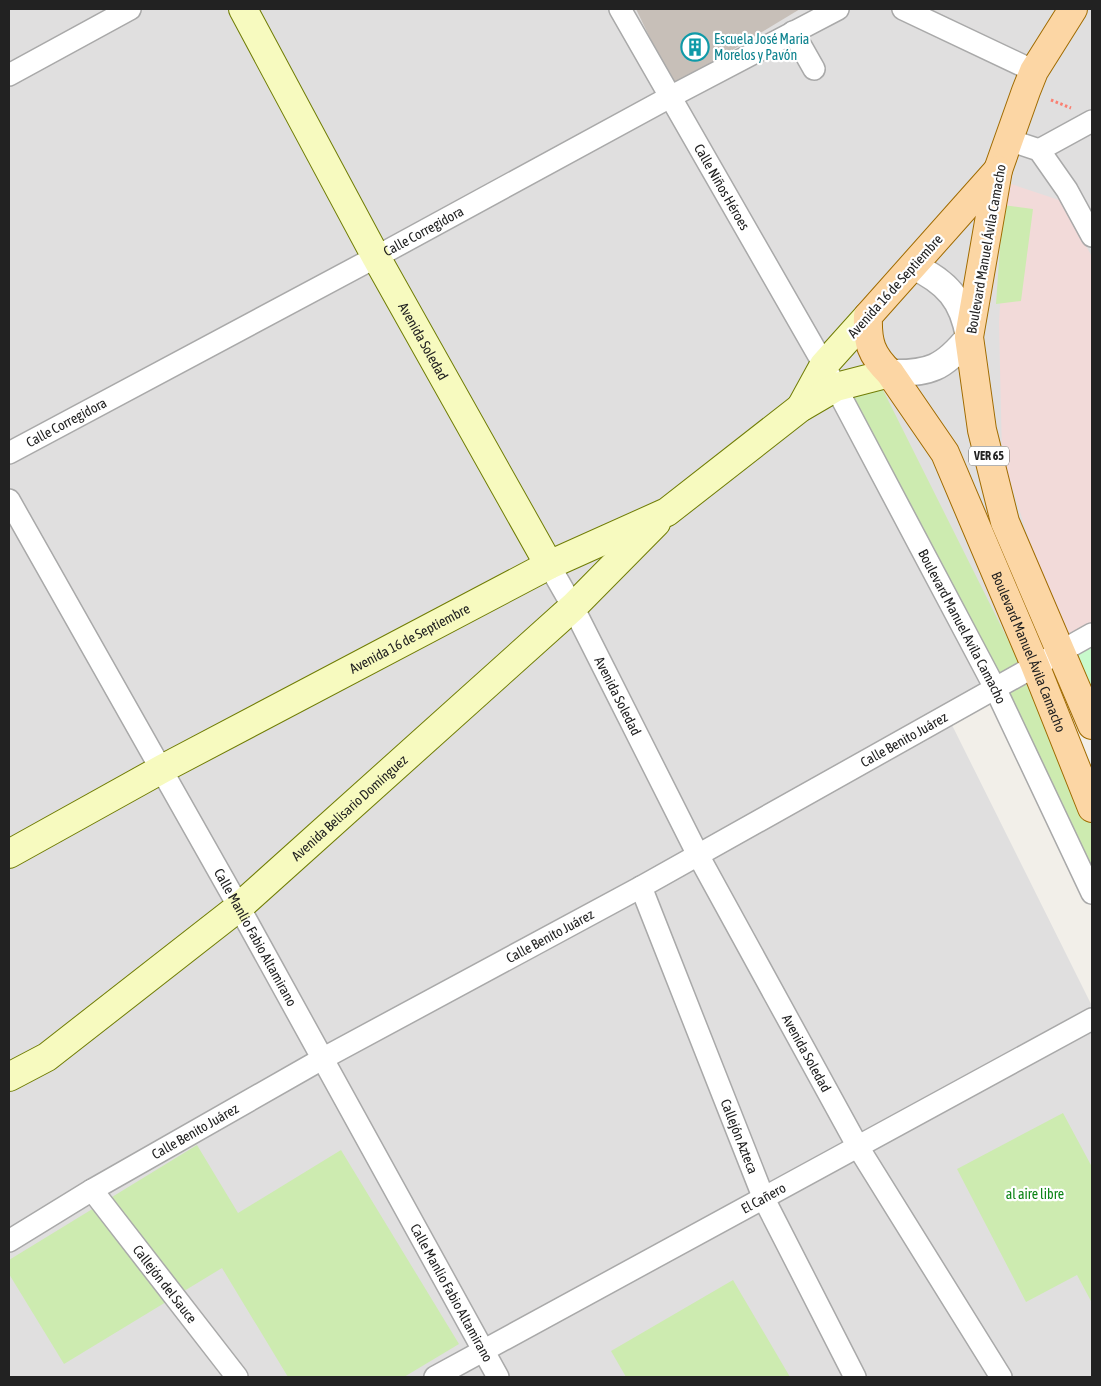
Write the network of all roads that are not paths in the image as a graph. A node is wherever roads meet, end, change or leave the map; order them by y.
1 (130, 9) edge
2 (243, 9) edge
3 (620, 9) edge
4 (838, 9) edge
5 (904, 9) edge
6 (1073, 9) edge
7 (793, 32) junction
8 (814, 69) dead end
9 (9, 75) edge
10 (1030, 81) junction
11 (670, 97) junction
12 (1084, 115) edge
13 (1009, 140) junction
14 (1038, 150) junction
15 (998, 170) junction
16 (1092, 236) edge
17 (376, 257) junction
18 (913, 266) junction
19 (868, 316) junction
20 (969, 337) junction
21 (890, 373) junction
22 (830, 376) junction
23 (9, 453) edge
24 (9, 500) edge
25 (667, 512) junction
26 (549, 565) junction
27 (573, 607) junction
28 (1092, 634) edge
29 (1060, 652) junction
30 (1035, 665) junction
31 (995, 688) junction
32 (1092, 725) edge
33 (162, 769) junction
34 (1092, 808) edge
35 (9, 854) edge
36 (698, 855) junction
37 (641, 888) junction
38 (1092, 893) edge
39 (239, 907) junction
40 (1092, 1019) edge
41 (322, 1060) junction
42 (9, 1077) edge
43 (858, 1147) junction
44 (92, 1190) junction
45 (764, 1199) junction
46 (9, 1242) edge
47 (484, 1351) junction
48 (237, 1377) edge
49 (436, 1377) edge
50 (498, 1377) edge
51 (856, 1377) edge
52 (1001, 1377) edge

1 - 9 street
2 - 17 main road, Avenida Soledad
3 - 11 street, Calle Niños Héroes
4 - 7 street, Calle Corregidora
5 - 10 street
6 - 10 main road, Boulevard Manuel Ávila Camacho / VER 65
7 - 8 street
7 - 11 street, Calle Corregidora
10 - 13 main road, Boulevard Manuel Ávila Camacho / VER 65
11 - 17 street, Calle Corregidora
11 - 22 street, Calle Niños Héroes
12 - 14 street
13 - 14 street
13 - 15 main road, Boulevard Manuel Ávila Camacho / VER 65
14 - 16 street
15 - 18 main road, Avenida 16 de Septiembre
15 - 20 main road, Boulevard Manuel Ávila Camacho / VER 65
17 - 23 street, Calle Corregidora
17 - 26 main road, Avenida Soledad
18 - 19 main road, Avenida 16 de Septiembre
18 - 20 street
19 - 21 main road, Boulevard Manuel Ávila Camacho / VER 65
19 - 22 main road, Avenida 16 de Septiembre
20 - 21 street
20 - 29 main road, Boulevard Manuel Ávila Camacho / VER 65
21 - 22 main road, Avenida 16 de Septiembre
21 - 30 main road, Boulevard Manuel Ávila Camacho / VER 65
22 - 25 main road, Avenida 16 de Septiembre
22 - 31 street, Boulevard Manuel Avila Camacho
24 - 33 street, Calle Manlio Fabio Altamirano
25 - 26 main road, Avenida 16 de Septiembre
25 - 27 main road, Avenida Belisario Domínguez
26 - 27 street, Avenida Soledad
26 - 33 main road, Avenida 16 de Septiembre
27 - 36 street, Avenida Soledad
27 - 39 main road, Avenida Belisario Domínguez
28 - 29 street, Calle Benito Juárez
29 - 30 street, Calle Benito Juárez
29 - 32 main road, Boulevard Manuel Ávila Camacho / VER 65
30 - 31 street, Calle Benito Juárez
30 - 34 main road, Boulevard Manuel Ávila Camacho / VER 65
31 - 36 street, Calle Benito Juárez
31 - 38 street, Boulevard Manuel Avila Camacho
33 - 35 main road, Avenida 16 de Septiembre
33 - 39 street, Calle Manlio Fabio Altamirano
36 - 37 street, Calle Benito Juárez
36 - 43 street, Avenida Soledad
37 - 41 street, Calle Benito Juárez
37 - 45 street, Callejón Azteca
39 - 41 street, Calle Manlio Fabio Altamirano
39 - 42 main road, Avenida Belisario Domínguez
40 - 43 street, El Cañero
41 - 44 street, Calle Benito Juárez
41 - 47 street, Calle Manlio Fabio Altamirano
43 - 45 street, El Cañero
43 - 52 street, Avenida Soledad
44 - 46 street, Calle Benito Juárez
44 - 48 street, Callejón del Sauce
45 - 47 street, El Cañero
45 - 51 street, Callejón Azteca
47 - 49 street, El Cañero
47 - 50 street, Calle Manlio Fabio Altamirano

